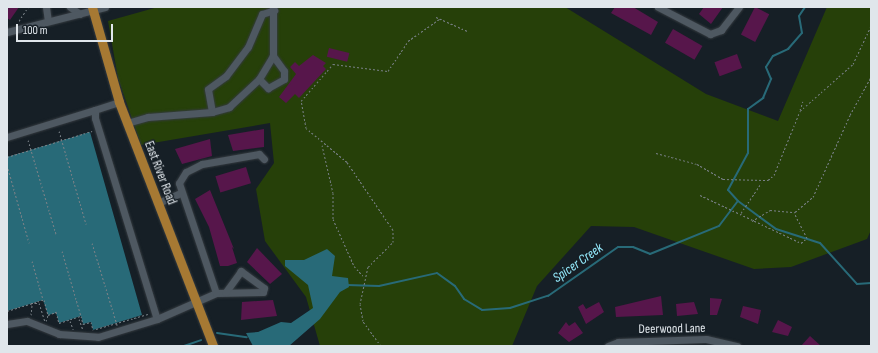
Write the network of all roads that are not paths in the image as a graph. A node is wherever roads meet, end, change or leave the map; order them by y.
1 (46, 7) edge
2 (70, 7) edge
3 (105, 7) edge
4 (658, 7) edge
5 (739, 7) edge
6 (274, 8) edge
7 (92, 9) edge
8 (80, 14) junction
9 (48, 21) junction
10 (7, 32) edge
11 (273, 56) junction
12 (259, 79) junction
13 (119, 102) junction
14 (95, 110) junction
15 (212, 112) junction
16 (127, 123) junction
17 (7, 137) edge
18 (264, 159) dead end
19 (180, 193) junction
20 (158, 203) junction
21 (226, 292) junction
22 (216, 293) junction
23 (197, 302) junction
24 (157, 319) junction
25 (7, 324) edge
26 (213, 346) edge
27 (608, 346) edge
28 (737, 346) edge

1 - 9 street
2 - 8 street
3 - 7 street
4 - 5 street
6 - 11 street
6 - 15 street
7 - 8 street
7 - 13 main road, East River Road
8 - 9 street
9 - 10 street
11 - 12 street
11 - 12 street
12 - 15 street
13 - 14 street
13 - 16 main road, East River Road
14 - 17 street
14 - 24 street
15 - 16 street
16 - 20 main road, East River Road
18 - 19 street
19 - 20 street
19 - 22 street
20 - 23 main road, East River Road
21 - 21 street
21 - 22 street
22 - 23 street
23 - 24 street
23 - 26 main road, East River Road
24 - 25 street
27 - 28 street, Deerwood Lane

